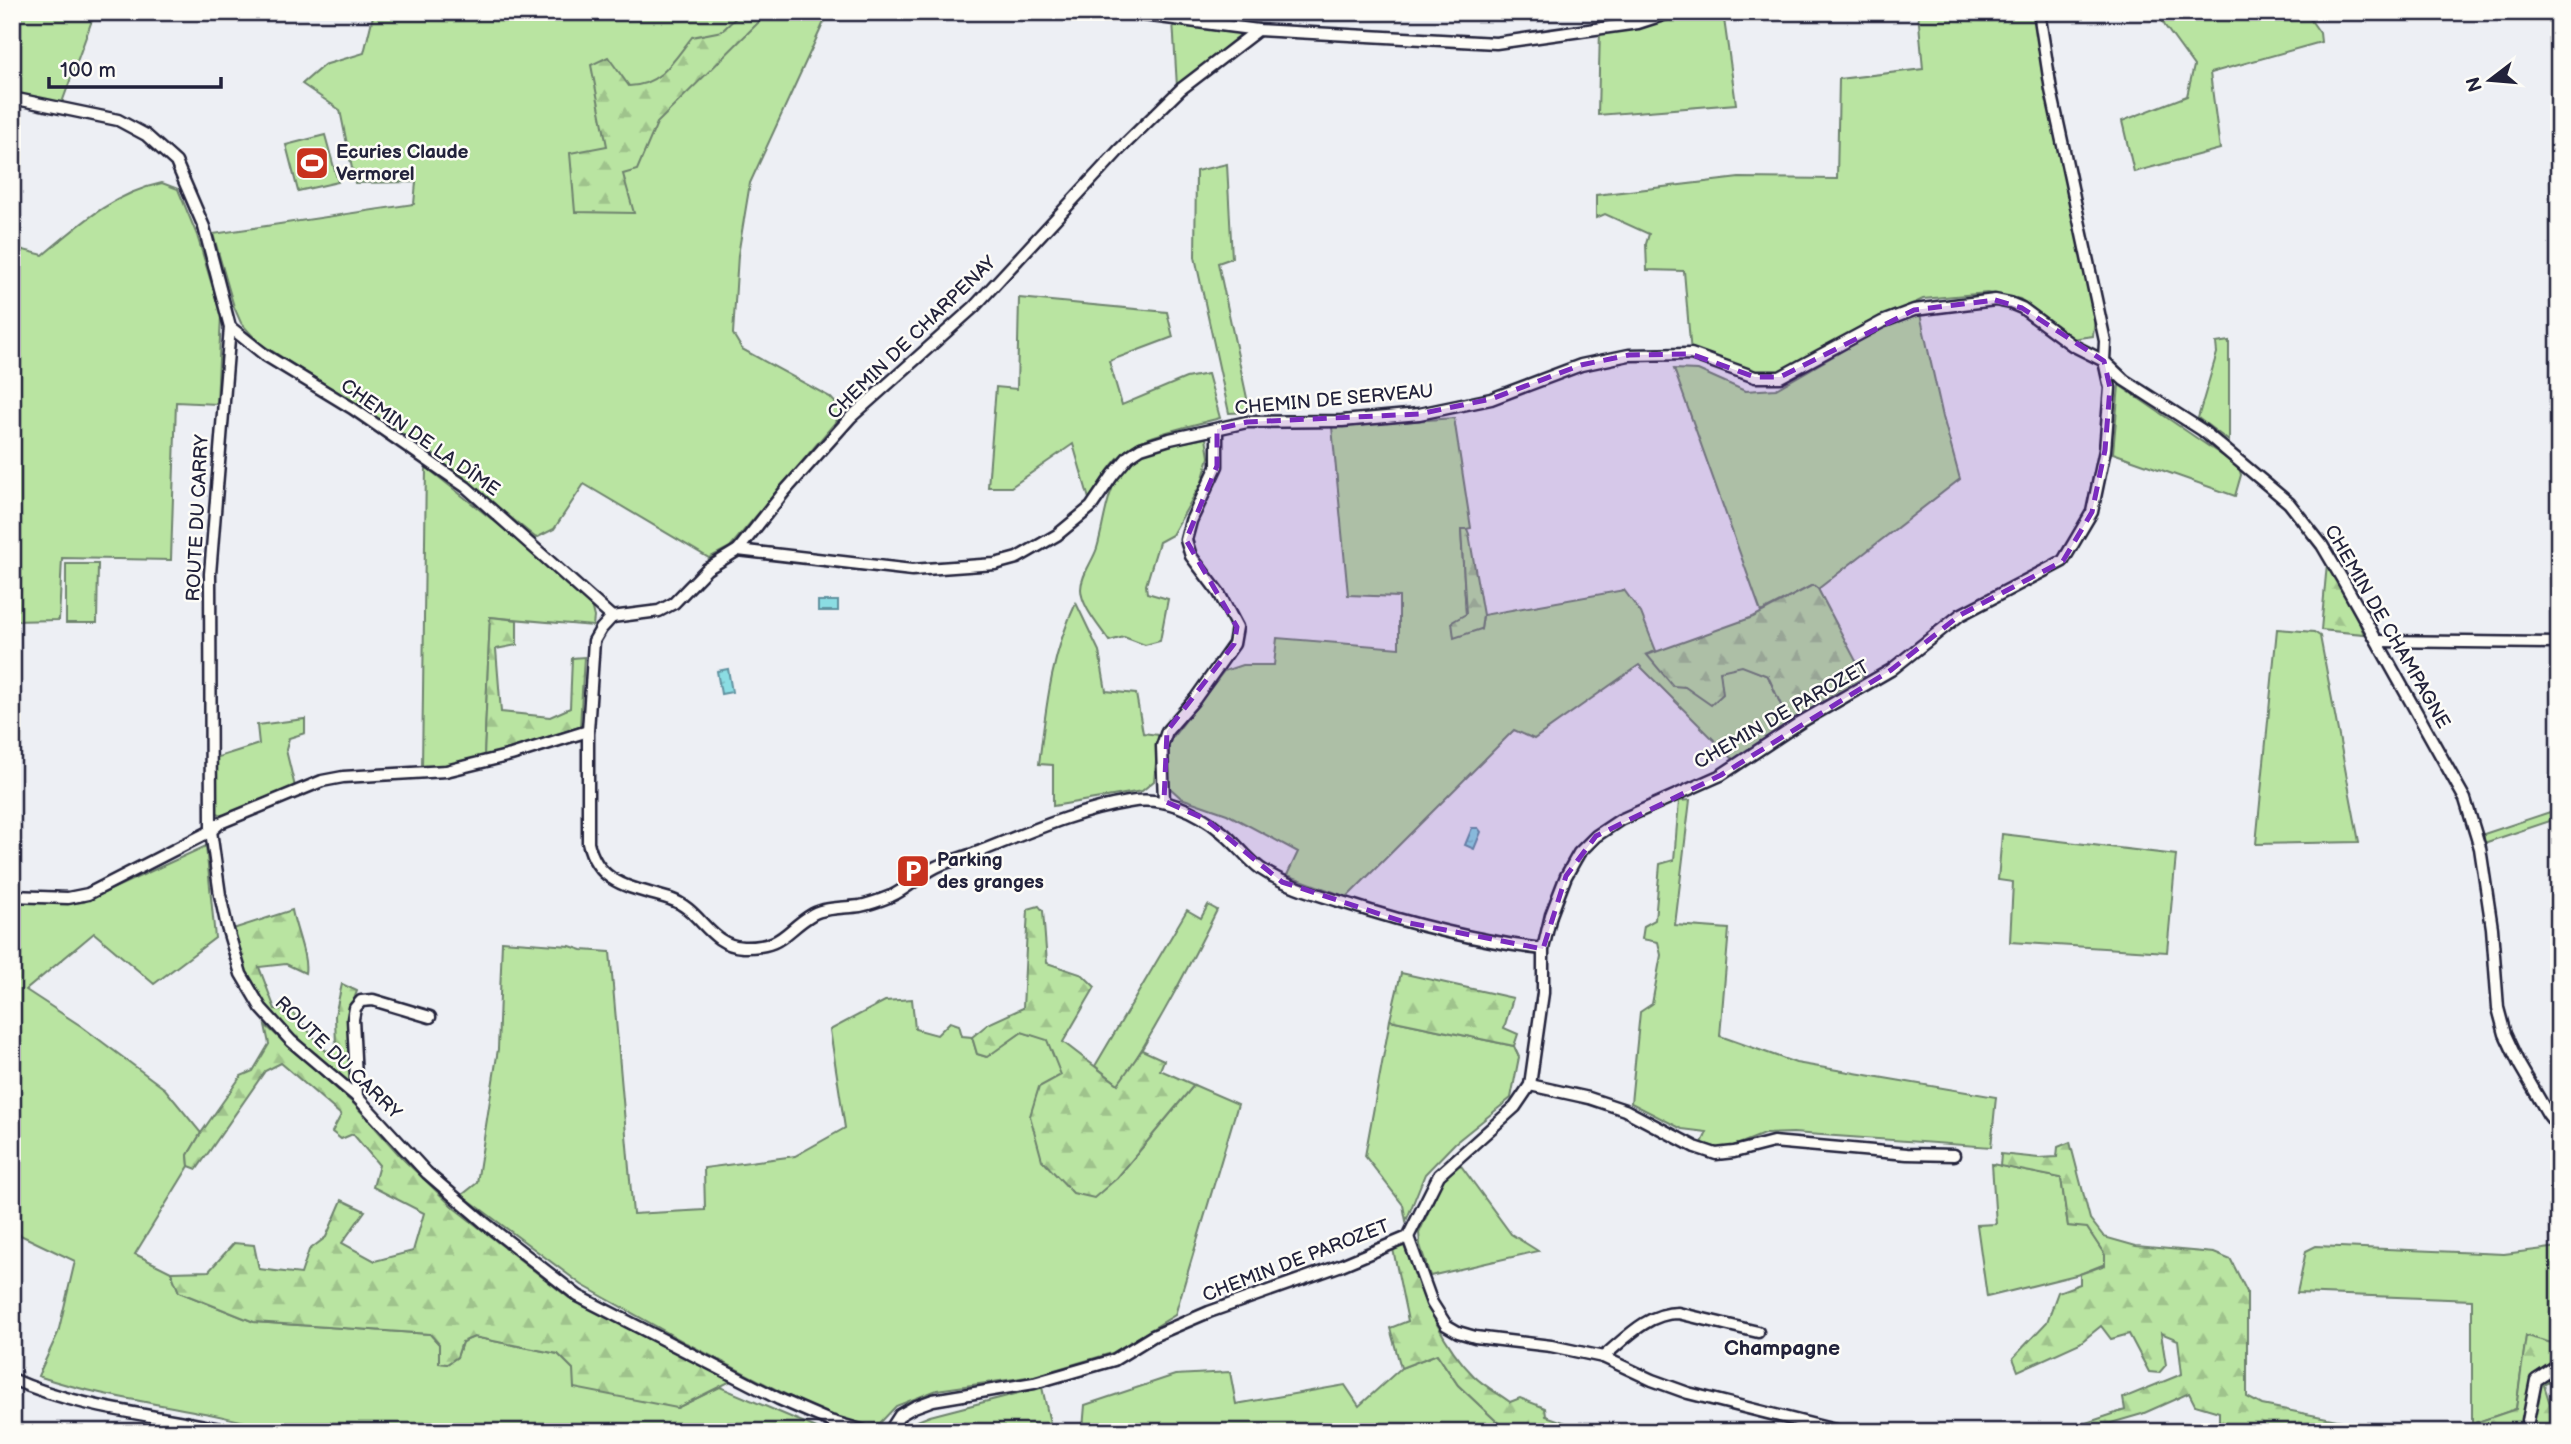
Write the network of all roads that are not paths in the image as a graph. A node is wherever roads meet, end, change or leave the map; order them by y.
1 (1121, 12) edge
2 (1672, 12) edge
3 (2039, 12) edge
4 (1258, 30) junction
5 (12, 98) edge
6 (230, 327) junction
7 (2104, 361) junction
8 (1217, 429) junction
9 (738, 550) junction
10 (612, 617) junction
11 (2378, 641) junction
12 (2559, 643) edge
13 (588, 731) junction
14 (1164, 801) junction
15 (211, 831) junction
16 (12, 896) edge
17 (1543, 949) junction
18 (430, 1017) dead end
19 (1530, 1085) junction
20 (357, 1097) junction
21 (2559, 1128) edge
22 (1954, 1155) dead end
23 (1408, 1237) junction
24 (1758, 1332) dead end
25 (1602, 1357) junction
26 (2559, 1365) edge
27 (12, 1380) edge
28 (2528, 1421) dead end
29 (234, 1432) edge
30 (868, 1432) edge
31 (889, 1432) edge
32 (1843, 1432) edge

1 - 4 street
2 - 4 street
3 - 7 street
4 - 9 street, CHEMIN DE CHARPENAY
5 - 6 street, ROUTE DU CARRY
6 - 10 street, CHEMIN DE LA DÎME
6 - 15 street, ROUTE DU CARRY
7 - 8 street, CHEMIN DE SERVEAU
7 - 11 street, CHEMIN DE CHAMPAGNE
7 - 17 street, CHEMIN DE PAROZET
8 - 9 street, CHEMIN DE SERVEAU
8 - 14 street
9 - 10 street, CHEMIN DE CHARPENAY
10 - 13 street
11 - 12 street
11 - 21 street, CHEMIN DE CHAMPAGNE
13 - 14 street
13 - 15 street
14 - 17 street
15 - 16 street
15 - 20 street, ROUTE DU CARRY
17 - 19 street, CHEMIN DE PAROZET
18 - 20 street
19 - 22 street
19 - 23 street, CHEMIN DE PAROZET
20 - 30 street, ROUTE DU CARRY
23 - 25 street
23 - 31 street, CHEMIN DE PAROZET
24 - 25 street
25 - 32 street
26 - 28 street
27 - 29 street

